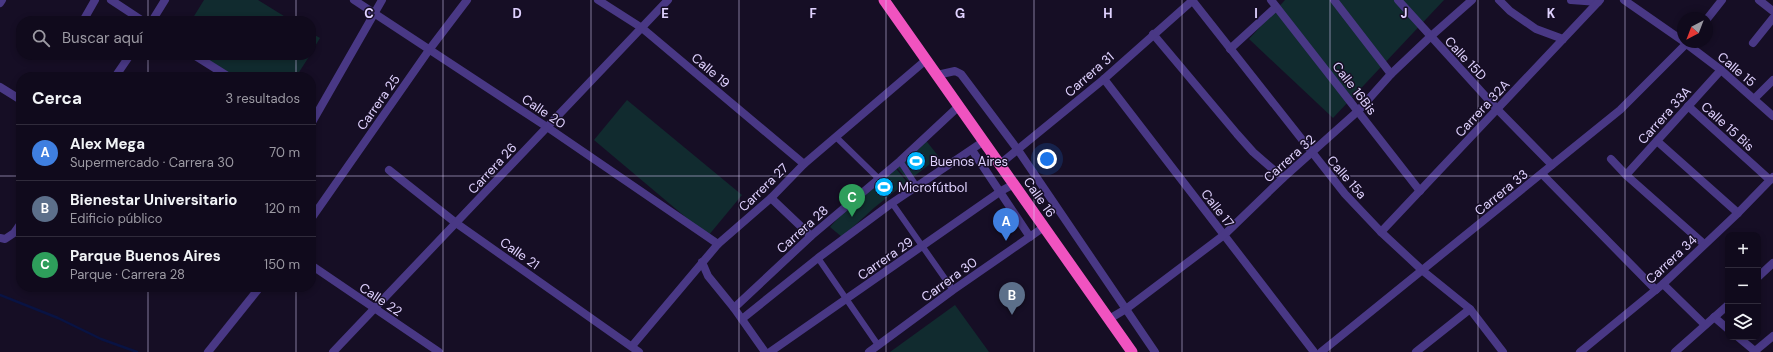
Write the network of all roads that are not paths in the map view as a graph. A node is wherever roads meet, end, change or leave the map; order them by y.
1 (2, 0) edge
2 (95, 0) edge
3 (111, 0) edge
4 (165, 0) edge
5 (354, 0) edge
6 (382, 0) edge
7 (467, 0) edge
8 (598, 0) edge
9 (668, 0) edge
10 (884, 0) edge
11 (1192, 0) edge
12 (1334, 0) edge
13 (1398, 0) edge
14 (1472, 0) edge
15 (1499, 0) edge
16 (1571, 0) edge
17 (1624, 0) edge
18 (1722, 0) edge
19 (1759, 0) edge
20 (1599, 1) edge
21 (0, 3) edge
22 (1274, 3) edge
23 (1773, 11) edge
24 (1713, 12) edge
25 (374, 13) junction
26 (86, 16) edge
27 (135, 16) edge
28 (155, 16) edge
29 (1773, 18) edge
30 (642, 28) junction
31 (1153, 34) junction
32 (1677, 36) edge
33 (1430, 37) junction
34 (1563, 39) junction
35 (1753, 43) dead end
36 (1679, 48) edge
37 (1693, 48) edge
38 (1230, 49) junction
39 (429, 50) junction
40 (127, 60) edge
41 (202, 60) edge
42 (926, 60) junction
43 (1721, 70) junction
44 (119, 72) edge
45 (221, 72) edge
46 (1391, 74) junction
47 (937, 75) junction
48 (1104, 79) junction
49 (1773, 80) edge
50 (0, 86) edge
51 (16, 97) edge
52 (1754, 99) junction
53 (959, 106) junction
54 (1688, 106) junction
55 (1497, 109) junction
56 (1358, 111) junction
57 (316, 115) edge
58 (1773, 116) edge
59 (547, 127) junction
60 (836, 137) junction
61 (984, 141) junction
62 (1657, 141) junction
63 (972, 150) junction
64 (1018, 150) junction
65 (1312, 154) junction
66 (1611, 159) dead end
67 (900, 161) junction
68 (804, 164) junction
69 (1000, 164) junction
70 (1552, 166) junction
71 (389, 170) dead end
72 (1542, 174) junction
73 (1626, 175) junction
74 (879, 178) junction
75 (1283, 178) junction
76 (1771, 179) edge
77 (1014, 184) junction
78 (917, 187) junction
79 (1001, 191) junction
80 (1420, 191) junction
81 (771, 198) junction
82 (892, 203) junction
83 (316, 212) edge
84 (1738, 213) junction
85 (456, 223) junction
86 (1044, 227) junction
87 (16, 230) edge
88 (1381, 232) junction
89 (1224, 235) junction
90 (811, 236) junction
91 (1030, 236) junction
92 (0, 238) edge
93 (718, 244) junction
94 (1704, 244) junction
95 (922, 246) junction
96 (818, 258) junction
97 (702, 262) junction
98 (1773, 263) edge
99 (316, 268) edge
100 (1423, 271) junction
101 (1761, 274) edge
102 (1660, 287) junction
103 (953, 290) junction
104 (256, 292) edge
105 (847, 299) junction
106 (734, 308) junction
107 (1725, 308) edge
108 (375, 309) junction
109 (1126, 309) junction
110 (1470, 309) junction
111 (1714, 317) junction
112 (742, 319) junction
113 (1109, 319) junction
114 (1705, 325) junction
115 (1725, 326) edge
116 (1773, 336) edge
117 (1741, 340) edge
118 (632, 346) junction
119 (878, 346) junction
120 (1426, 349) edge
121 (208, 352) edge
122 (333, 352) edge
123 (439, 352) edge
124 (639, 352) edge
125 (765, 352) edge
126 (770, 352) edge
127 (869, 352) edge
128 (1132, 352) edge
129 (1155, 352) edge
130 (1314, 352) edge
131 (1321, 352) edge
132 (1416, 352) edge
133 (1503, 352) edge
134 (1580, 352) edge
135 (1675, 352) edge
136 (1755, 352) edge

1 - 21 street
2 - 26 street
3 - 27 street
4 - 28 street
5 - 25 street, Calle 20
6 - 25 street
7 - 39 street, Carrera 25
8 - 30 street, Calle 19
9 - 30 street, Carrera 26
10 - 42 highway, Calle 16
11 - 31 street, Carrera 31
11 - 38 street, Calle 15a
12 - 46 street
13 - 33 street, Calle 15D
14 - 33 street, Carrera 32
15 - 34 street
16 - 20 street
17 - 32 street, Calle 15
18 - 24 street
19 - 23 street
20 - 34 street, Carrera 32A
22 - 38 street
22 - 56 street, Calle 16Bis
25 - 39 street, Calle 20
25 - 57 street
29 - 35 street
30 - 59 street, Carrera 26
30 - 68 street, Calle 19
31 - 48 street, Carrera 31
31 - 75 street
33 - 46 street, Carrera 32
33 - 55 street, Calle 15D
34 - 55 street, Carrera 32A
36 - 70 street, Carrera 33
37 - 43 street, Calle 15
38 - 65 street, Calle 15a
39 - 59 street, Calle 20
39 - 83 street, Carrera 25
40 - 44 street
41 - 45 street
42 - 47 highway, Calle 16
42 - 60 street, Carrera 27
43 - 52 street, Calle 15
43 - 54 street, Carrera 33A
46 - 56 street, Carrera 32
47 - 53 highway, Calle 16
47 - 64 street
48 - 64 street, Carrera 31
48 - 89 street, Calle 17
49 - 52 street
50 - 51 street
52 - 58 street, Calle 15
53 - 61 highway, Calle 16
53 - 67 street, Carrera 28
54 - 62 street, Carrera 33A
54 - 76 street, Calle 15 Bis
55 - 70 street, Calle 15D
55 - 80 street, Carrera 32A
56 - 65 street, Carrera 32
56 - 80 street, Calle 16Bis
59 - 85 street, Carrera 26
59 - 93 street, Calle 20
60 - 68 street, Carrera 27
60 - 74 street
61 - 63 street
61 - 69 highway, Calle 16
62 - 73 street, Carrera 33A
62 - 84 street
63 - 78 street
63 - 79 street
64 - 69 street, Carrera 31
64 - 109 street
65 - 75 street, Carrera 32
65 - 88 street, Calle 15a
66 - 73 street
67 - 74 street, Carrera 28
67 - 78 street
68 - 81 street, Carrera 27
69 - 77 highway, Calle 16
70 - 72 street, Carrera 33
71 - 85 street, Calle 21
72 - 100 street, Carrera 33
72 - 102 street
73 - 94 street
74 - 90 street, Carrera 28
75 - 89 street, Carrera 32
76 - 84 street, Carrera 34
77 - 79 street, Carrera 29
77 - 86 highway, Calle 16
78 - 82 street
79 - 91 street
79 - 95 street, Carrera 29
80 - 88 street, Carrera 32A
81 - 90 street
81 - 93 street, Carrera 27
82 - 95 street
82 - 96 street
84 - 94 street, Carrera 34
85 - 108 street, Carrera 26
85 - 118 street, Calle 21
86 - 91 street, Carrera 30
86 - 113 highway, Calle 16
87 - 92 street
88 - 100 street, Calle 15a
89 - 109 street, Carrera 32
89 - 130 street, Calle 17
90 - 106 street, Carrera 28
91 - 103 street, Carrera 30
93 - 97 street, Carrera 27
94 - 102 street, Carrera 34
95 - 103 street
95 - 105 street, Carrera 29
96 - 105 street
96 - 112 street
97 - 106 street
97 - 118 street, Carrera 27
98 - 101 street
99 - 108 street, Calle 22
100 - 110 street, Calle 15a
100 - 131 street, Carrera 33
102 - 114 street
102 - 134 street, Carrera 34
103 - 119 street, Carrera 30
104 - 121 street
105 - 119 street
105 - 126 street, Carrera 29
106 - 112 street
107 - 111 street
108 - 122 street, Carrera 26
108 - 123 street, Calle 22
109 - 113 street, Carrera 32
109 - 129 street
110 - 120 street
110 - 133 street, Calle 15a
111 - 114 street
111 - 115 street
112 - 125 street
113 - 128 highway, Calle 16
114 - 135 street
116 - 136 street
117 - 136 street
118 - 124 street, Calle 21
119 - 127 street, Carrera 30
120 - 132 street

